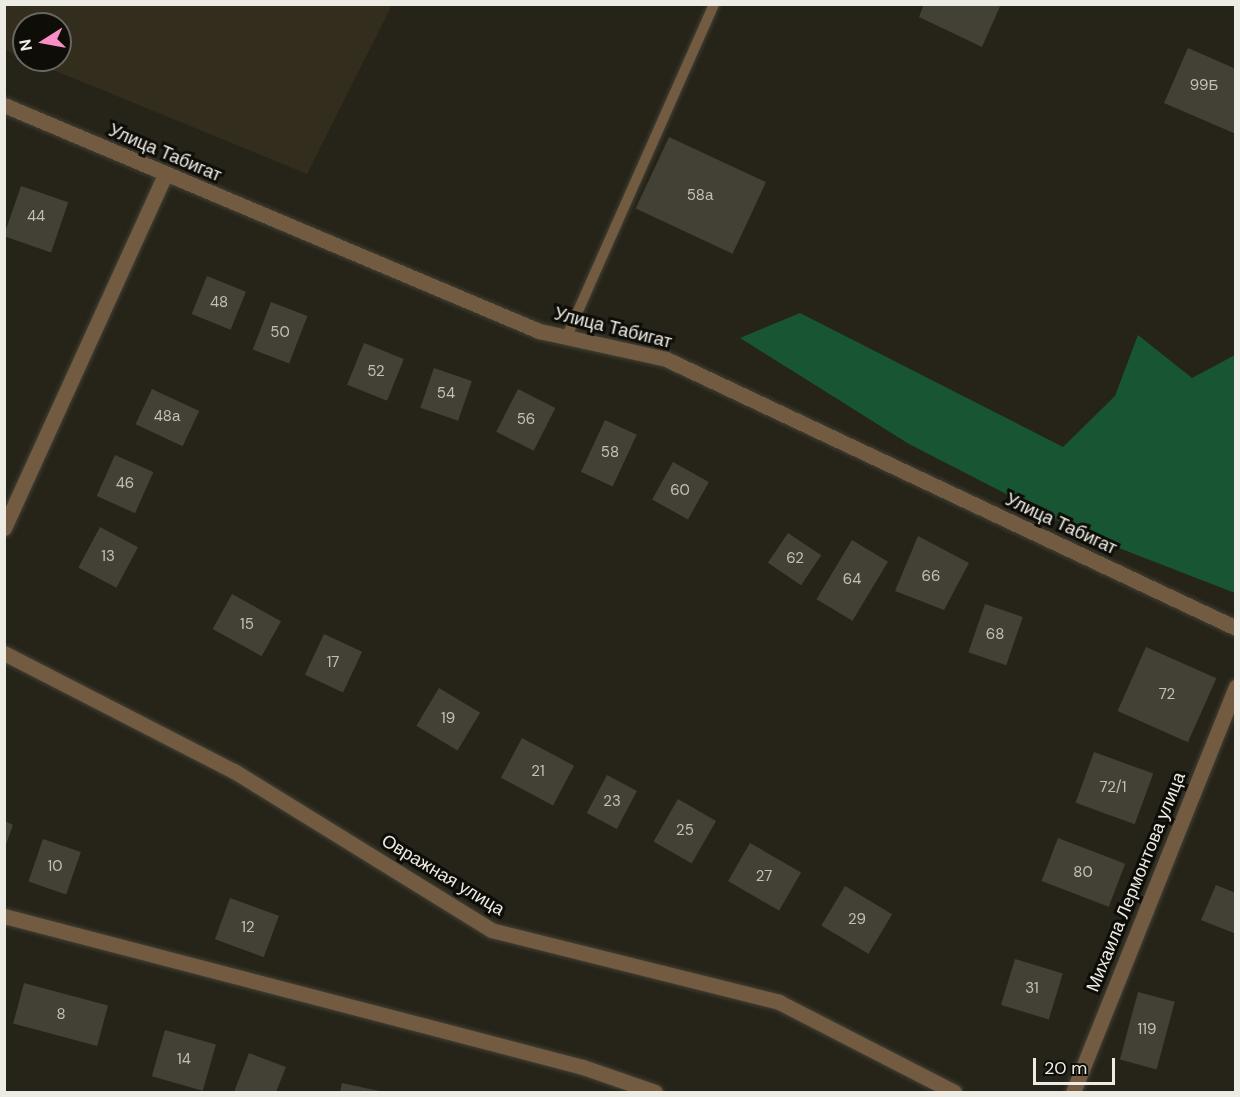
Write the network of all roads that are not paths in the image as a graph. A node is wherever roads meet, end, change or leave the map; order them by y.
1 (714, 4) edge
2 (6, 108) edge
3 (165, 175) junction
4 (567, 336) junction
5 (4, 528) edge
6 (1236, 628) edge
7 (4, 653) edge
8 (1236, 686) edge
9 (4, 916) edge
10 (655, 1092) edge
11 (954, 1092) edge
12 (1074, 1092) edge

1 - 4 lane
2 - 3 street, Улица Табигат
3 - 4 street, Улица Табигат
3 - 5 street
4 - 6 street, Улица Табигат
7 - 11 street, Овражная улица
8 - 12 street, Михаила Лермонтова улица
9 - 10 street

